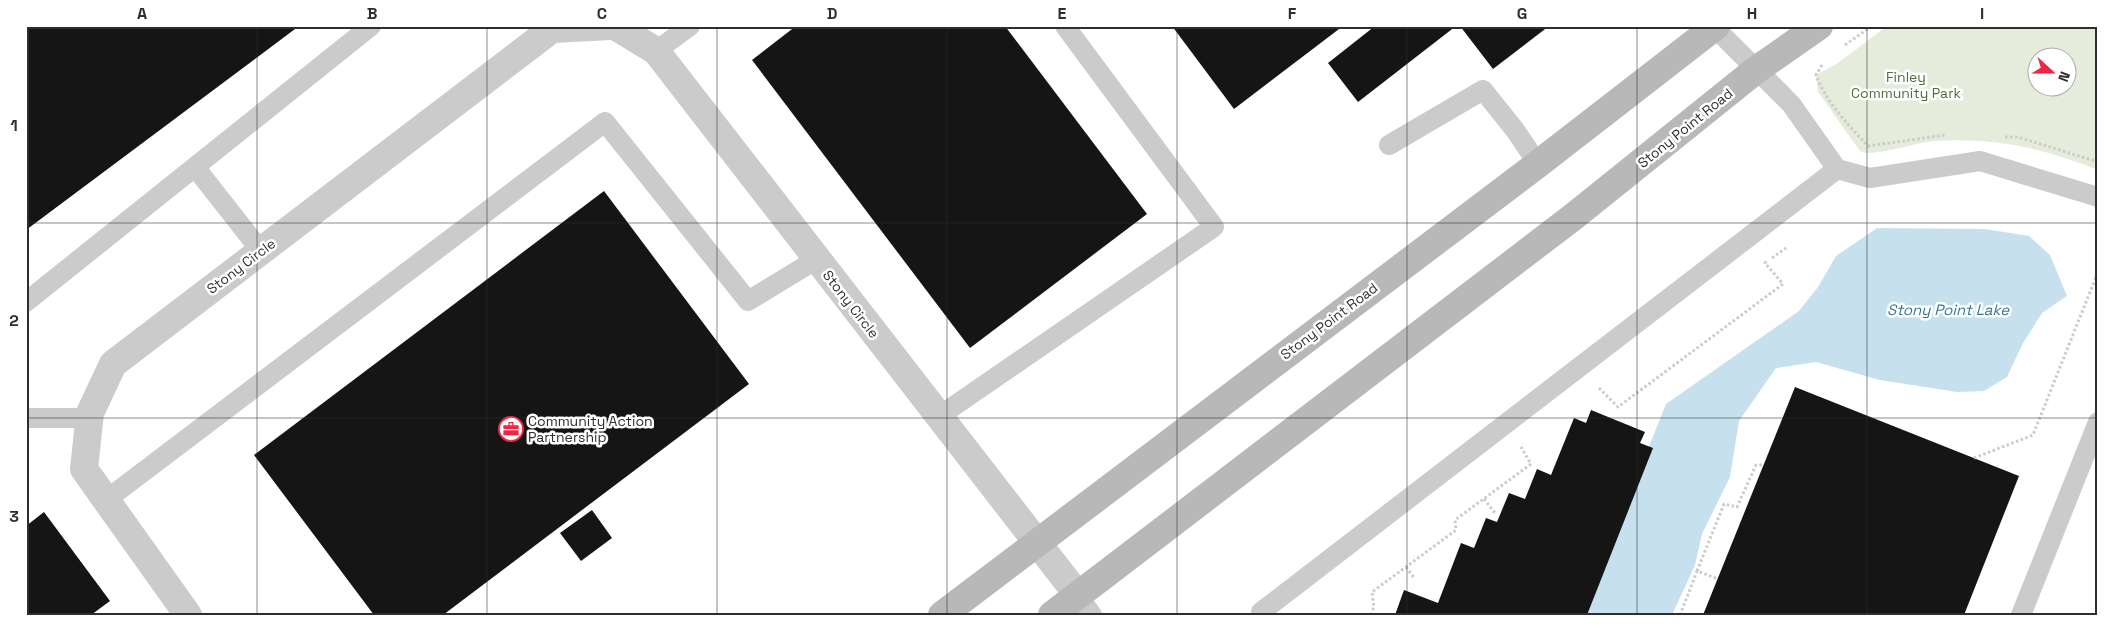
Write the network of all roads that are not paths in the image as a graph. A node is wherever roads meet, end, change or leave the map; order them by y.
1 (371, 26) edge
2 (611, 26) edge
3 (615, 26) edge
4 (690, 26) edge
5 (1065, 26) edge
6 (1819, 26) edge
7 (553, 27) edge
8 (1715, 27) edge
9 (656, 51) junction
10 (1756, 70) junction
11 (1389, 145) dead end
12 (1538, 164) junction
13 (195, 167) junction
14 (1837, 169) junction
15 (2098, 198) edge
16 (261, 251) junction
17 (817, 259) junction
18 (26, 302) edge
19 (938, 417) junction
20 (26, 418) edge
21 (89, 418) junction
22 (2098, 422) edge
23 (106, 500) junction
24 (1036, 543) junction
25 (1084, 604) edge
26 (188, 615) edge
27 (942, 615) edge
28 (1052, 615) edge
29 (1263, 615) edge
30 (2021, 615) edge

1 - 13 lane
2 - 7 street, Stony Circle
3 - 9 street, Stony Circle
4 - 9 lane
5 - 19 lane
6 - 10 main road, Stony Point Road
7 - 16 street, Stony Circle
8 - 10 lane
8 - 12 main road, Stony Point Road
9 - 17 street, Stony Circle
10 - 14 lane
10 - 25 main road, Stony Point Road
11 - 12 lane
12 - 24 main road, Stony Point Road
13 - 16 lane
13 - 18 lane
14 - 15 lane
14 - 29 lane
16 - 21 street, Stony Circle
17 - 19 street, Stony Circle
17 - 23 lane
19 - 24 street, Stony Circle
20 - 21 lane
21 - 23 street, Stony Circle
22 - 30 lane
23 - 26 street, Stony Circle
24 - 25 street, Stony Circle
24 - 27 main road, Stony Point Road
25 - 28 main road, Stony Point Road

